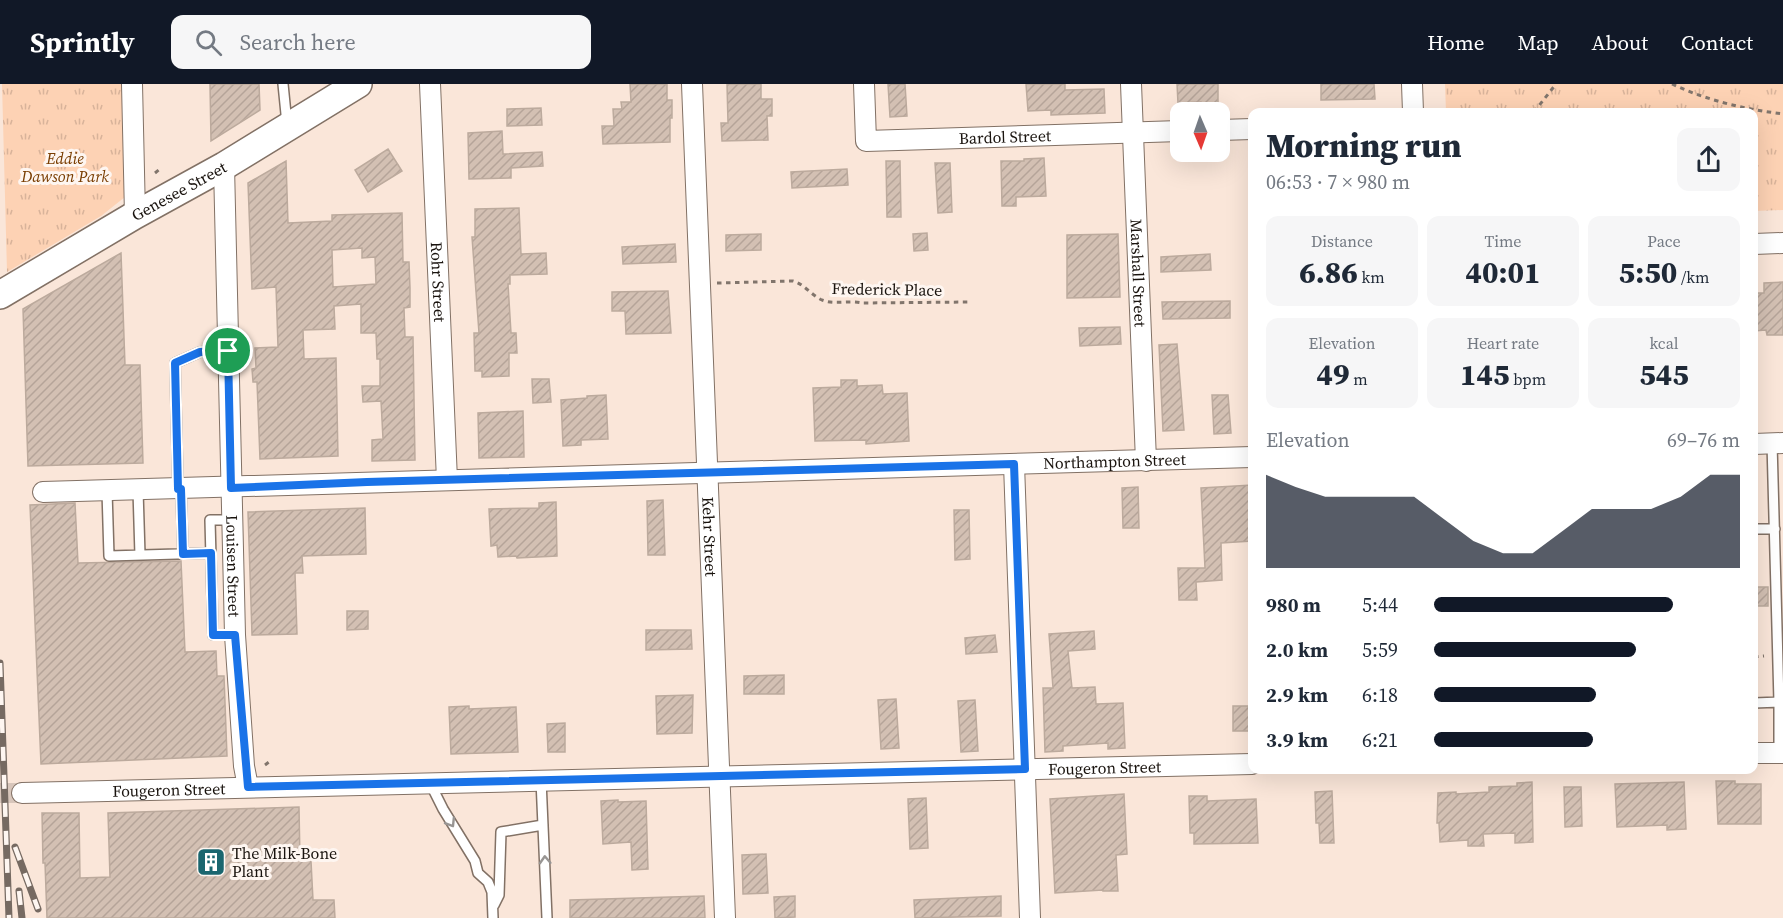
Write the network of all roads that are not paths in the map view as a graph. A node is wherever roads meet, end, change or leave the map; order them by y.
1 (132, 84) edge
2 (283, 84) edge
3 (358, 84) edge
4 (430, 84) edge
5 (692, 84) edge
6 (864, 84) edge
7 (1131, 84) edge
8 (1412, 84) edge
9 (1413, 108) edge
10 (288, 126) junction
11 (1248, 129) edge
12 (1230, 130) edge
13 (1170, 131) edge
14 (1133, 132) junction
15 (224, 166) junction
16 (135, 215) junction
17 (1783, 243) edge
18 (1758, 244) edge
19 (0, 295) edge
20 (228, 351) junction
21 (1770, 443) edge
22 (1248, 458) edge
23 (1146, 461) junction
24 (1014, 464) junction
25 (708, 472) junction
26 (447, 480) junction
27 (231, 488) junction
28 (180, 489) junction
29 (138, 490) junction
30 (107, 491) junction
31 (43, 492) dead end
32 (231, 520) junction
33 (1758, 529) edge
34 (1775, 529) junction
35 (211, 553) junction
36 (183, 554) junction
37 (140, 555) junction
38 (1780, 626) edge
39 (235, 635) junction
40 (1781, 702) edge
41 (1758, 703) edge
42 (1758, 753) edge
43 (1781, 753) edge
44 (1248, 764) edge
45 (1025, 769) junction
46 (720, 776) junction
47 (541, 780) junction
48 (430, 783) junction
49 (248, 787) junction
50 (22, 792) tunnel mouth
51 (543, 825) junction
52 (493, 907) junction
53 (493, 918) edge
54 (548, 918) edge
55 (725, 918) edge
56 (1030, 918) edge

1 - 16 street
2 - 10 lane
3 - 10 main road, Genesee Street
4 - 26 street, Rohr Street
5 - 25 street, Kehr Street
6 - 14 street, Bardol Street
7 - 14 street, Marshall Street
8 - 9 street
10 - 15 main road, Genesee Street
11 - 12 street
13 - 14 street, Bardol Street
14 - 23 street, Marshall Street
15 - 16 main road, Genesee Street
15 - 20 street, Louisen Street
16 - 19 main road, Genesee Street
17 - 18 street
20 - 27 street, Louisen Street
20 - 28 lane
21 - 34 lane
22 - 23 street, Northampton Street
23 - 24 street, Northampton Street
24 - 25 street, Northampton Street
24 - 45 street
25 - 26 street, Northampton Street
25 - 46 street, Kehr Street
26 - 27 street, Northampton Street
27 - 28 street, Northampton Street
27 - 32 street, Louisen Street
28 - 29 street, Northampton Street
28 - 36 lane
29 - 30 street, Northampton Street
29 - 37 lane
30 - 31 street, Northampton Street
30 - 37 lane
32 - 35 lane
32 - 39 street, Louisen Street
33 - 34 lane
34 - 38 lane
35 - 36 lane
35 - 39 lane
36 - 37 lane
38 - 40 lane
39 - 49 street, Louisen Street
40 - 41 lane
40 - 43 lane
42 - 43 street
44 - 45 street, Fougeron Street
45 - 46 street, Fougeron Street
45 - 56 street
46 - 47 street, Fougeron Street
46 - 55 street, Kehr Street
47 - 48 street, Fougeron Street
47 - 51 lane
48 - 49 street, Fougeron Street
48 -> 52 lane
49 - 50 street, Fougeron Street
51 - 52 lane
54 -> 51 lane
52 - 53 lane

